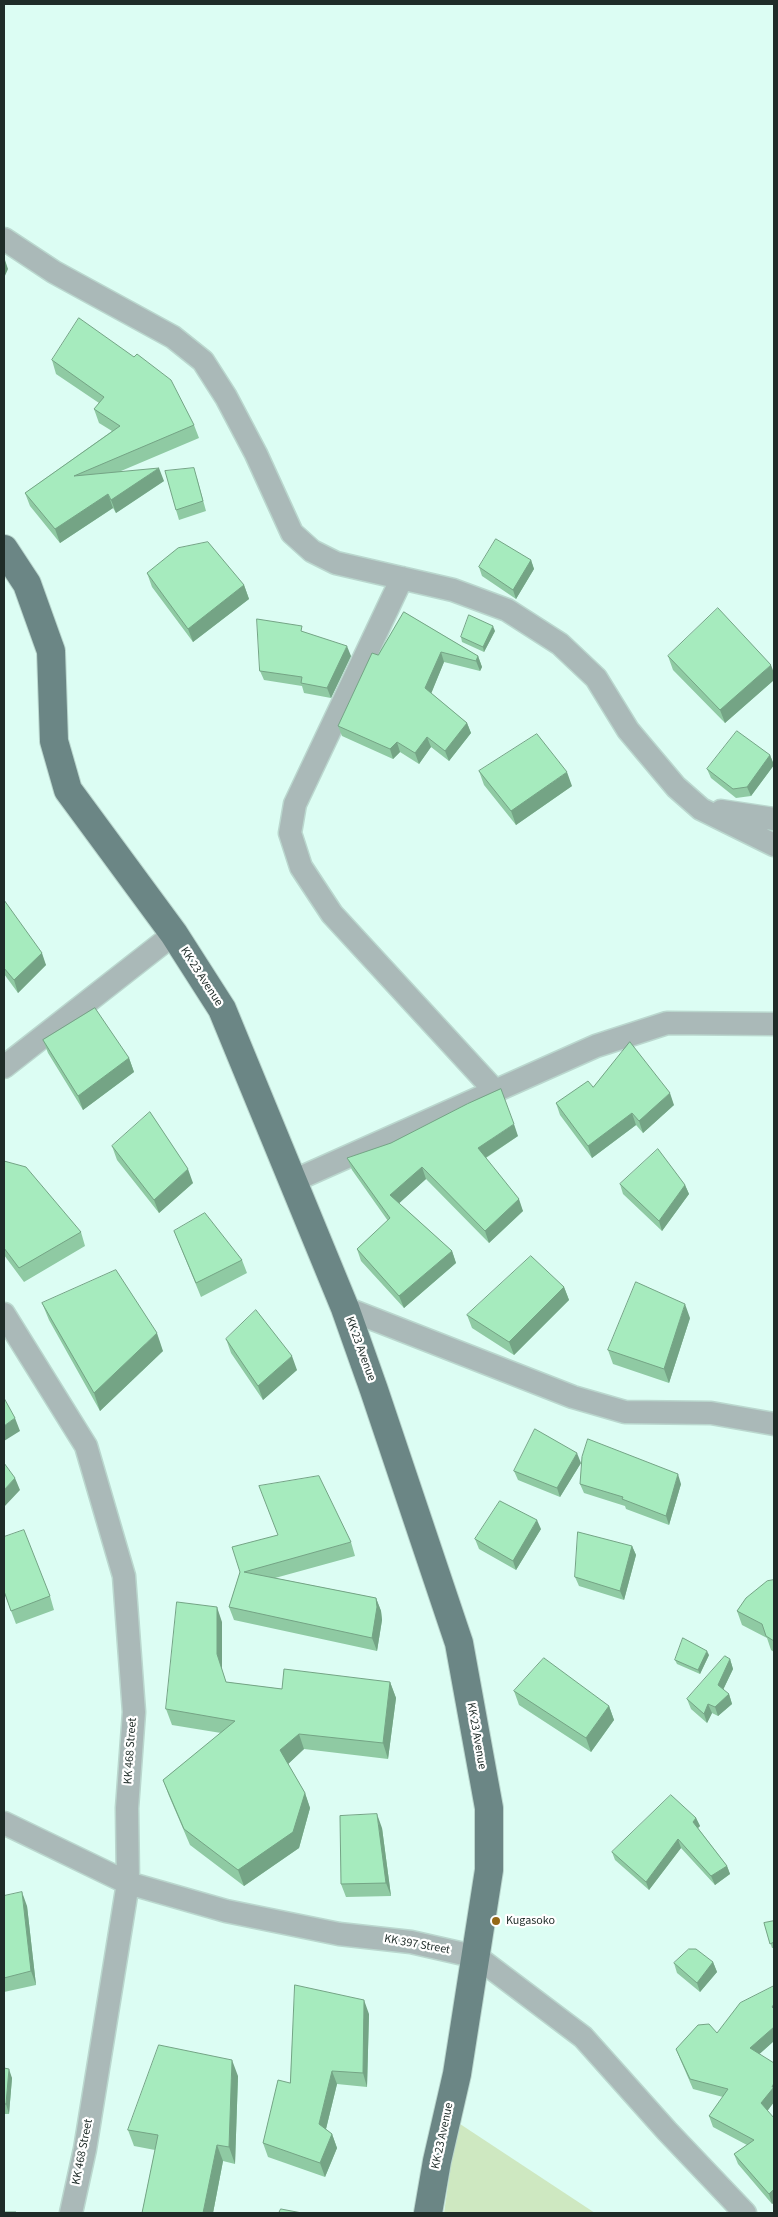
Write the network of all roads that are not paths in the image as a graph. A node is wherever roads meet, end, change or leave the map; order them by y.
1 (4, 239) edge
2 (4, 548) edge
3 (402, 578) junction
4 (701, 809) junction
5 (774, 819) edge
6 (774, 845) edge
7 (174, 934) junction
8 (774, 1024) edge
9 (4, 1067) edge
10 (496, 1092) junction
11 (293, 1182) junction
12 (345, 1308) junction
13 (4, 1314) edge
14 (774, 1424) edge
15 (4, 1823) edge
16 (128, 1883) junction
17 (477, 1957) junction
18 (71, 2213) edge
19 (428, 2213) edge
20 (745, 2213) edge

1 - 3 street
2 - 7 main road, KK 23 Avenue
3 - 4 street
3 - 10 street
4 - 5 street
4 - 6 street
7 - 9 street
7 - 11 main road, KK 23 Avenue
8 - 10 street
10 - 11 street
11 - 12 main road, KK 23 Avenue
12 - 14 street
12 - 17 main road, KK 23 Avenue
13 - 16 street, KK 468 Street
15 - 16 street, KK 397 Street
16 - 17 street, KK 397 Street
16 - 18 street, KK 468 Street
17 - 19 main road, KK 23 Avenue
17 - 20 street, KK 397 Street

